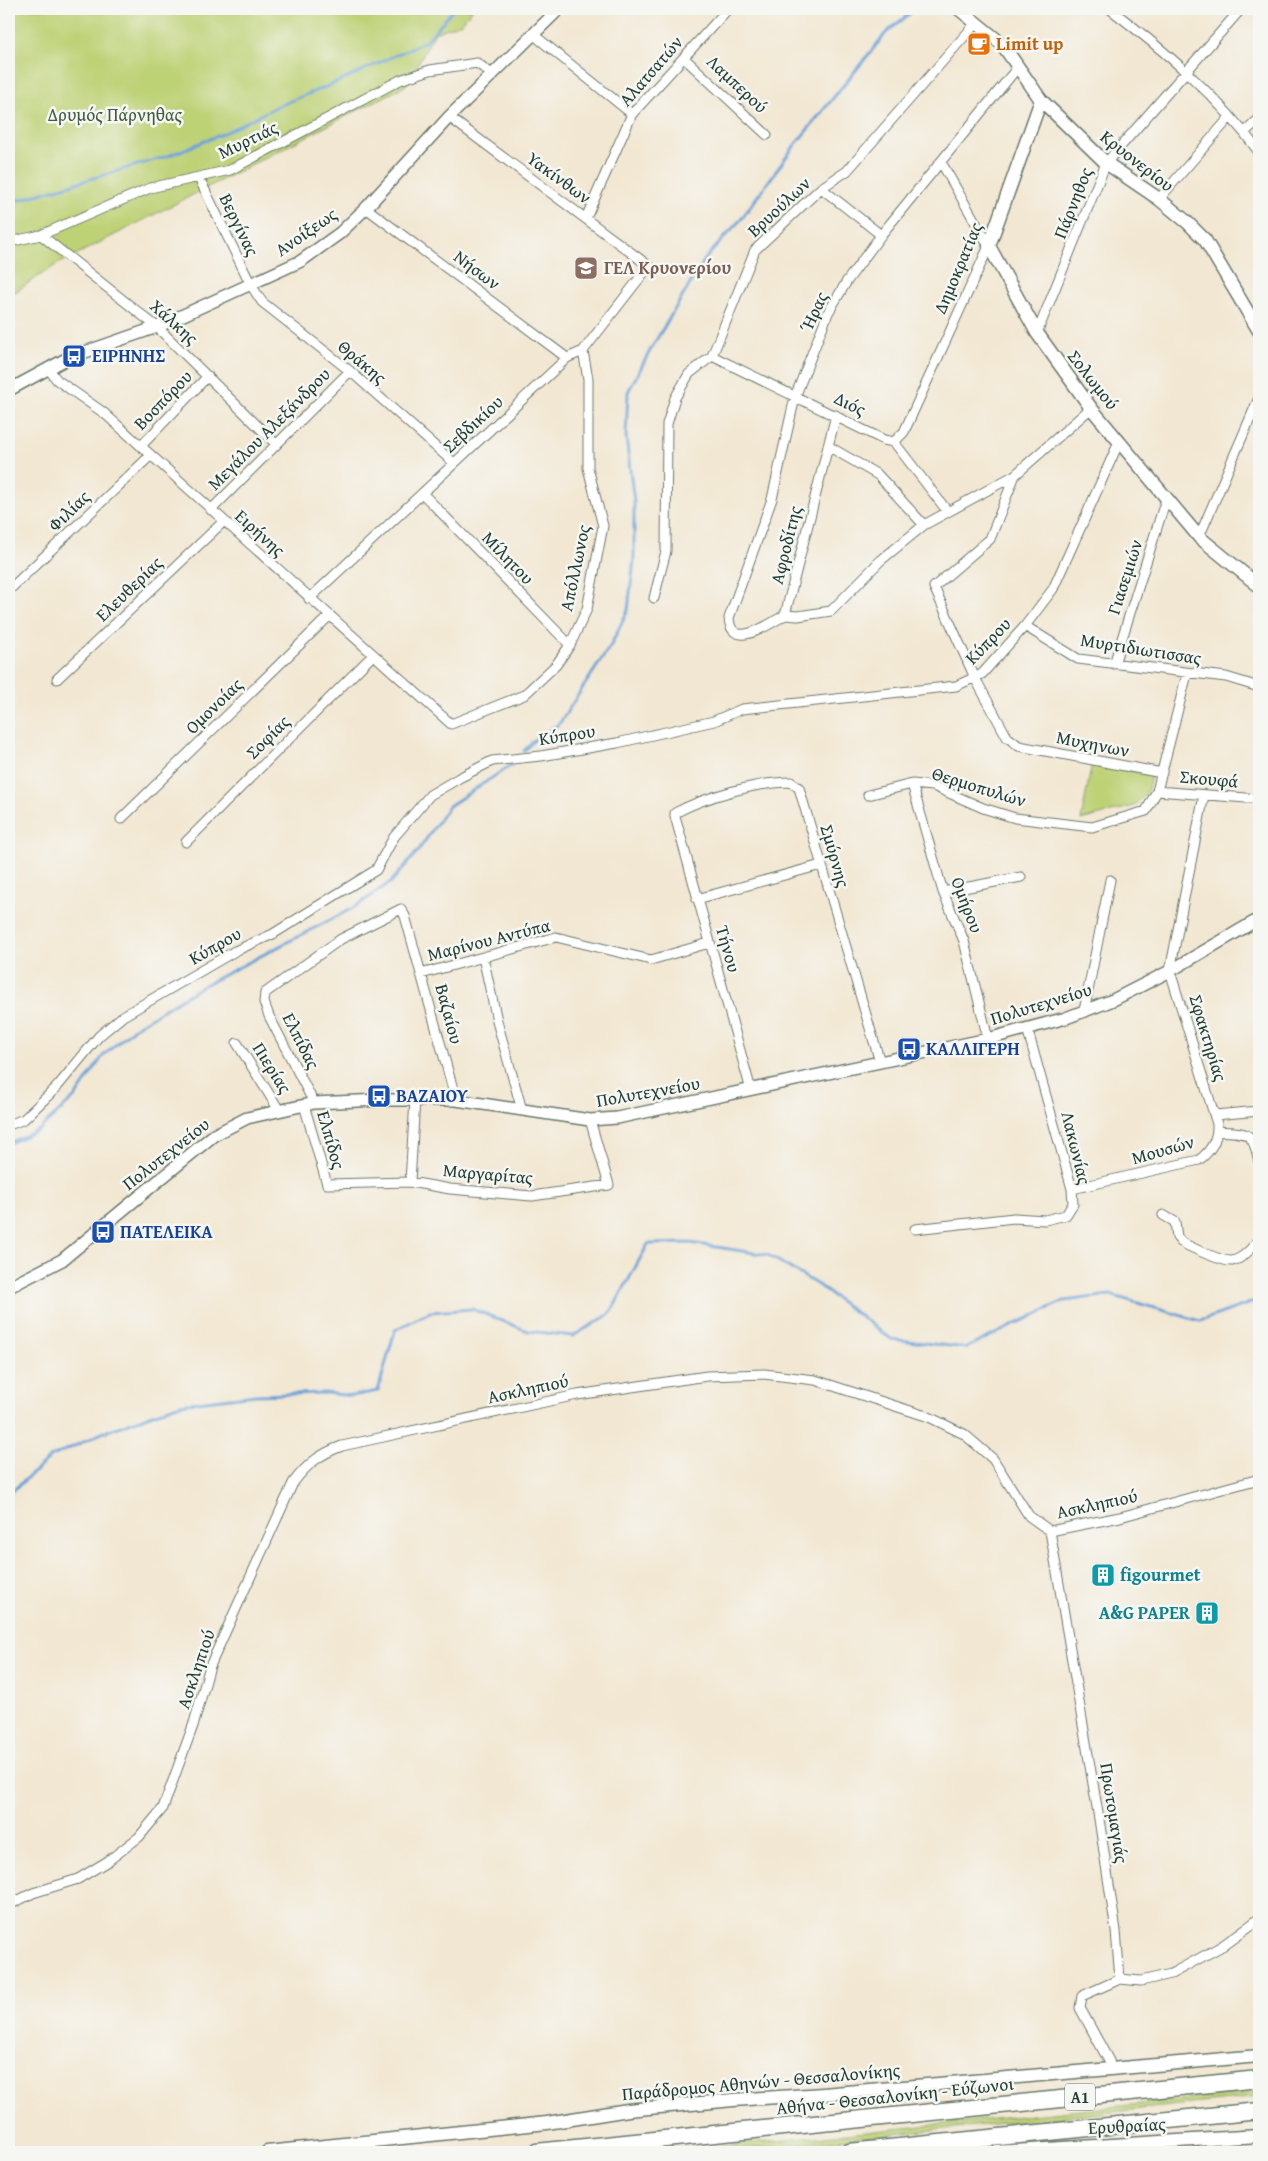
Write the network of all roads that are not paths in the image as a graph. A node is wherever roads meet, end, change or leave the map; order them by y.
1 (558, 9) edge
2 (728, 9) edge
3 (959, 9) edge
4 (1110, 9) edge
5 (1242, 9) edge
6 (976, 23) junction
7 (534, 35) junction
8 (684, 58) junction
9 (1018, 67) junction
10 (1185, 71) junction
11 (493, 75) junction
12 (1041, 100) junction
13 (632, 114) junction
14 (449, 117) junction
15 (1230, 117) junction
16 (1259, 119) edge
17 (1245, 132) junction
18 (767, 135) dead end
19 (1259, 152) edge
20 (941, 162) junction
21 (1106, 163) junction
22 (199, 178) junction
23 (821, 188) junction
24 (1159, 199) junction
25 (366, 208) junction
26 (586, 218) junction
27 (41, 234) junction
28 (881, 236) junction
29 (9, 242) edge
30 (989, 246) junction
31 (649, 266) joint
32 (251, 285) junction
33 (157, 327) junction
34 (1259, 331) edge
35 (1037, 333) junction
36 (583, 351) junction
37 (712, 356) junction
38 (567, 358) junction
39 (48, 368) junction
40 (350, 371) junction
41 (208, 376) junction
42 (9, 390) edge
43 (795, 397) junction
44 (1259, 398) edge
45 (1091, 408) junction
46 (836, 415) junction
47 (894, 442) junction
48 (1119, 442) junction
49 (276, 444) junction
50 (140, 446) junction
51 (828, 446) junction
52 (151, 455) junction
53 (454, 463) junction
54 (1015, 475) junction
55 (423, 494) junction
56 (1166, 499) junction
57 (211, 510) junction
58 (948, 512) junction
59 (223, 522) junction
60 (924, 525) junction
61 (1199, 537) junction
62 (1259, 586) edge
63 (9, 590) edge
64 (654, 598) dead end
65 (309, 599) junction
66 (785, 615) junction
67 (329, 616) junction
68 (1025, 626) junction
69 (570, 645) junction
70 (373, 655) junction
71 (1114, 664) junction
72 (1187, 674) junction
73 (974, 678) junction
74 (57, 679) dead end
75 (1259, 687) edge
76 (451, 724) joint
77 (1162, 773) junction
78 (912, 784) junction
79 (1157, 791) junction
80 (868, 795) dead end
81 (1204, 795) junction
82 (1259, 799) edge
83 (675, 816) joint
84 (121, 819) dead end
85 (186, 842) dead end
86 (821, 866) junction
87 (1021, 877) dead end
88 (1110, 880) dead end
89 (943, 892) junction
90 (697, 899) junction
91 (1259, 919) edge
92 (709, 943) junction
93 (483, 957) junction
94 (1170, 971) junction
95 (422, 974) junction
96 (265, 993) joint
97 (1084, 1011) junction
98 (1027, 1028) junction
99 (988, 1039) junction
100 (237, 1043) dead end
101 (880, 1062) junction
102 (751, 1090) junction
103 (415, 1100) junction
104 (456, 1100) junction
105 (309, 1104) junction
106 (279, 1110) junction
107 (522, 1110) junction
108 (1259, 1111) edge
109 (1215, 1115) junction
110 (590, 1120) junction
111 (9, 1125) edge
112 (1217, 1131) junction
113 (1259, 1162) edge
114 (410, 1182) junction
115 (327, 1184) joint
116 (1072, 1189) junction
117 (1163, 1215) dead end
118 (915, 1229) dead end
119 (1259, 1239) edge
120 (9, 1287) edge
121 (1259, 1479) edge
122 (1050, 1532) junction
123 (9, 1905) edge
124 (1259, 1919) edge
125 (1120, 1979) junction
126 (1259, 2056) edge
127 (1111, 2070) junction
128 (1259, 2079) edge
129 (1259, 2110) edge
130 (1259, 2136) edge
131 (267, 2152) edge
132 (536, 2152) edge
133 (848, 2152) edge
134 (997, 2152) edge

1 - 7 street, Ανοίξεως
2 - 8 street, Αλατσατών
3 - 6 main road, Κρυονερίου
4 - 10 street
5 - 10 street, Πάρνηθος
6 - 9 main road, Κρυονερίου
6 - 23 street, Βρυούλων
7 - 11 street, Ανοίξεως
7 - 13 street
8 - 13 street, Αλατσατών
8 - 18 street, Λαμπερού
9 - 12 main road, Κρυονερίου
9 - 20 street, Ήρας
10 - 15 street
10 - 21 street, Πάρνηθος
11 - 14 street, Ανοίξεως
11 - 22 street, Μυρτιάς
12 - 21 main road, Κρυονερίου
12 - 30 main road, Δημοκρατίας
13 - 26 street, Αλατσατών
14 - 25 street, Ανοίξεως
14 - 26 street, Υακίνθων
15 - 17 street
15 - 24 street
16 - 17 street
17 - 19 street
20 - 28 street, Ήρας
20 - 30 street, Σολωμού
21 - 24 main road, Κρυονερίου
21 - 35 street, Πάρνηθος
22 - 27 street, Μυρτιάς
22 - 32 street, Βεργίνας
23 - 28 street
23 - 37 street, Βρυούλων
24 - 34 main road, Κρυονερίου
25 - 32 street, Ανοίξεως
25 - 38 street, Νήσων
26 - 31 street, Υακίνθων
27 - 29 street, Μυρτιάς
27 - 33 street, Χάλκης
28 - 43 street, Ήρας
30 - 35 main road, Σολωμού
30 - 47 street, Δημοκρατίας
31 - 36 street, Σεβδικίου
32 - 33 street, Ανοίξεως
32 - 40 street, Θράκης
33 - 39 street, Ανοίξεως
33 - 41 street, Χάλκης
35 - 45 main road, Σολωμού
36 - 38 street, Σεβδικίου
36 - 69 street, Απόλλωνος
37 - 43 street, Διός
37 - 64 street
38 - 53 street, Σεβδικίου
39 - 42 street, Ανοίξεως
39 - 50 street, Ειρήνης
40 - 49 street, Μεγάλου Αλεξάνδρου
40 - 53 street, Θράκης
41 - 49 street, Χάλκης
41 - 50 street, Βοσπόρου
43 - 46 street, Διός
43 - 66 street, Ήρας
44 - 61 street
45 - 48 main road, Σολωμού
45 - 54 street
46 - 47 street, Διός
46 - 51 street, Αφροδίτης
47 - 58 street, Διός
48 - 56 main road, Σολωμού
48 - 68 street, Κύπρου
49 - 57 street, Μεγάλου Αλεξάνδρου
50 - 52 street, Ειρήνης
51 - 60 street
51 - 66 street, Αφροδίτης
52 - 57 street, Ειρήνης
52 - 63 street, Φιλίας
53 - 55 street, Σεβδικίου
54 - 58 street
54 - 73 street
55 - 65 street, Σεβδικίου
55 - 69 street, Μίλητου
56 - 61 main road, Σολωμού
56 - 71 street, Γιασεμιών
57 - 59 street, Ειρήνης
58 - 60 street
59 - 65 street, Ειρήνης
59 - 74 street, Ελευθερίας
60 - 66 street
61 - 62 main road, Σολωμού
65 - 67 street, Ειρήνης
67 - 70 street, Ειρήνης
67 - 84 street, Ομονοίας
68 - 71 street, Μυρτιδιωτισσας
68 - 73 street, Κύπρου
69 - 76 street, Απόλλωνος
70 - 76 street, Ειρήνης
70 - 85 street, Σοφίας
71 - 72 street, Μυρτιδιωτισσας
72 - 75 street, Μυρτιδιωτισσας
72 - 77 street, Θερμοπυλών
73 - 77 street, Μυχηνων
73 - 111 street, Κύπρου
77 - 79 street, Θερμοπυλών
78 - 79 street, Θερμοπυλών
78 - 80 street, Θερμοπυλών
78 - 89 street, Ομήρου
79 - 81 street, Σκουφά
81 - 82 street, Σκουφά
81 - 94 street
83 - 86 street, Σμύρνης
83 - 90 street, Τήνου
86 - 90 street
86 - 101 street, Σμύρνης
87 - 89 street
88 - 97 street
89 - 99 street, Ομήρου
90 - 92 street, Τήνου
91 - 94 street, Πολυτεχνείου
92 - 93 street, Μαρίνου Αντύπα
92 - 102 street, Τήνου
93 - 95 street, Μαρίνου Αντύπα
93 - 107 street
94 - 97 street, Πολυτεχνείου
94 - 109 street, Σφακτηρίας
95 - 96 street, Βαζαίου
95 - 104 street, Βαζαίου
96 - 105 street, Ελπίδας
97 - 98 street, Πολυτεχνείου
98 - 99 street, Πολυτεχνείου
98 - 116 street, Λακωνίας
99 - 101 street, Πολυτεχνείου
100 - 106 street, Πιερίας
101 - 102 street, Πολυτεχνείου
102 - 110 street, Πολυτεχνείου
103 - 104 street, Πολυτεχνείου
103 - 105 street, Πολυτεχνείου
103 - 114 street
104 - 107 street, Πολυτεχνείου
105 - 106 street, Πολυτεχνείου
105 - 115 street, Ελπίδος
106 - 120 street, Πολυτεχνείου
107 - 110 street, Πολυτεχνείου
108 - 109 street
109 - 112 street, Μουσών
110 - 114 street, Μαργαρίτας
112 - 113 street
112 - 116 street, Μουσών
114 - 115 street, Μαργαρίτας
116 - 118 street, Λακωνίας
117 - 119 street
121 - 122 street, Ασκληπιού
122 - 123 street, Ασκληπιού
122 - 125 street, Πρωτομαγιάς
124 - 125 street
125 - 127 street
126 - 127 main road, Παράδρομος Αθηνών - Θεσσαλονίκης
127 - 131 main road, Παράδρομος Αθηνών - Θεσσαλονίκης
128 - 132 highway, Αθήνα - Θεσσαλονίκη - Εύζωνοι / Α1
129 - 133 highway, Α1
130 - 134 main road, Ερυθραίας

